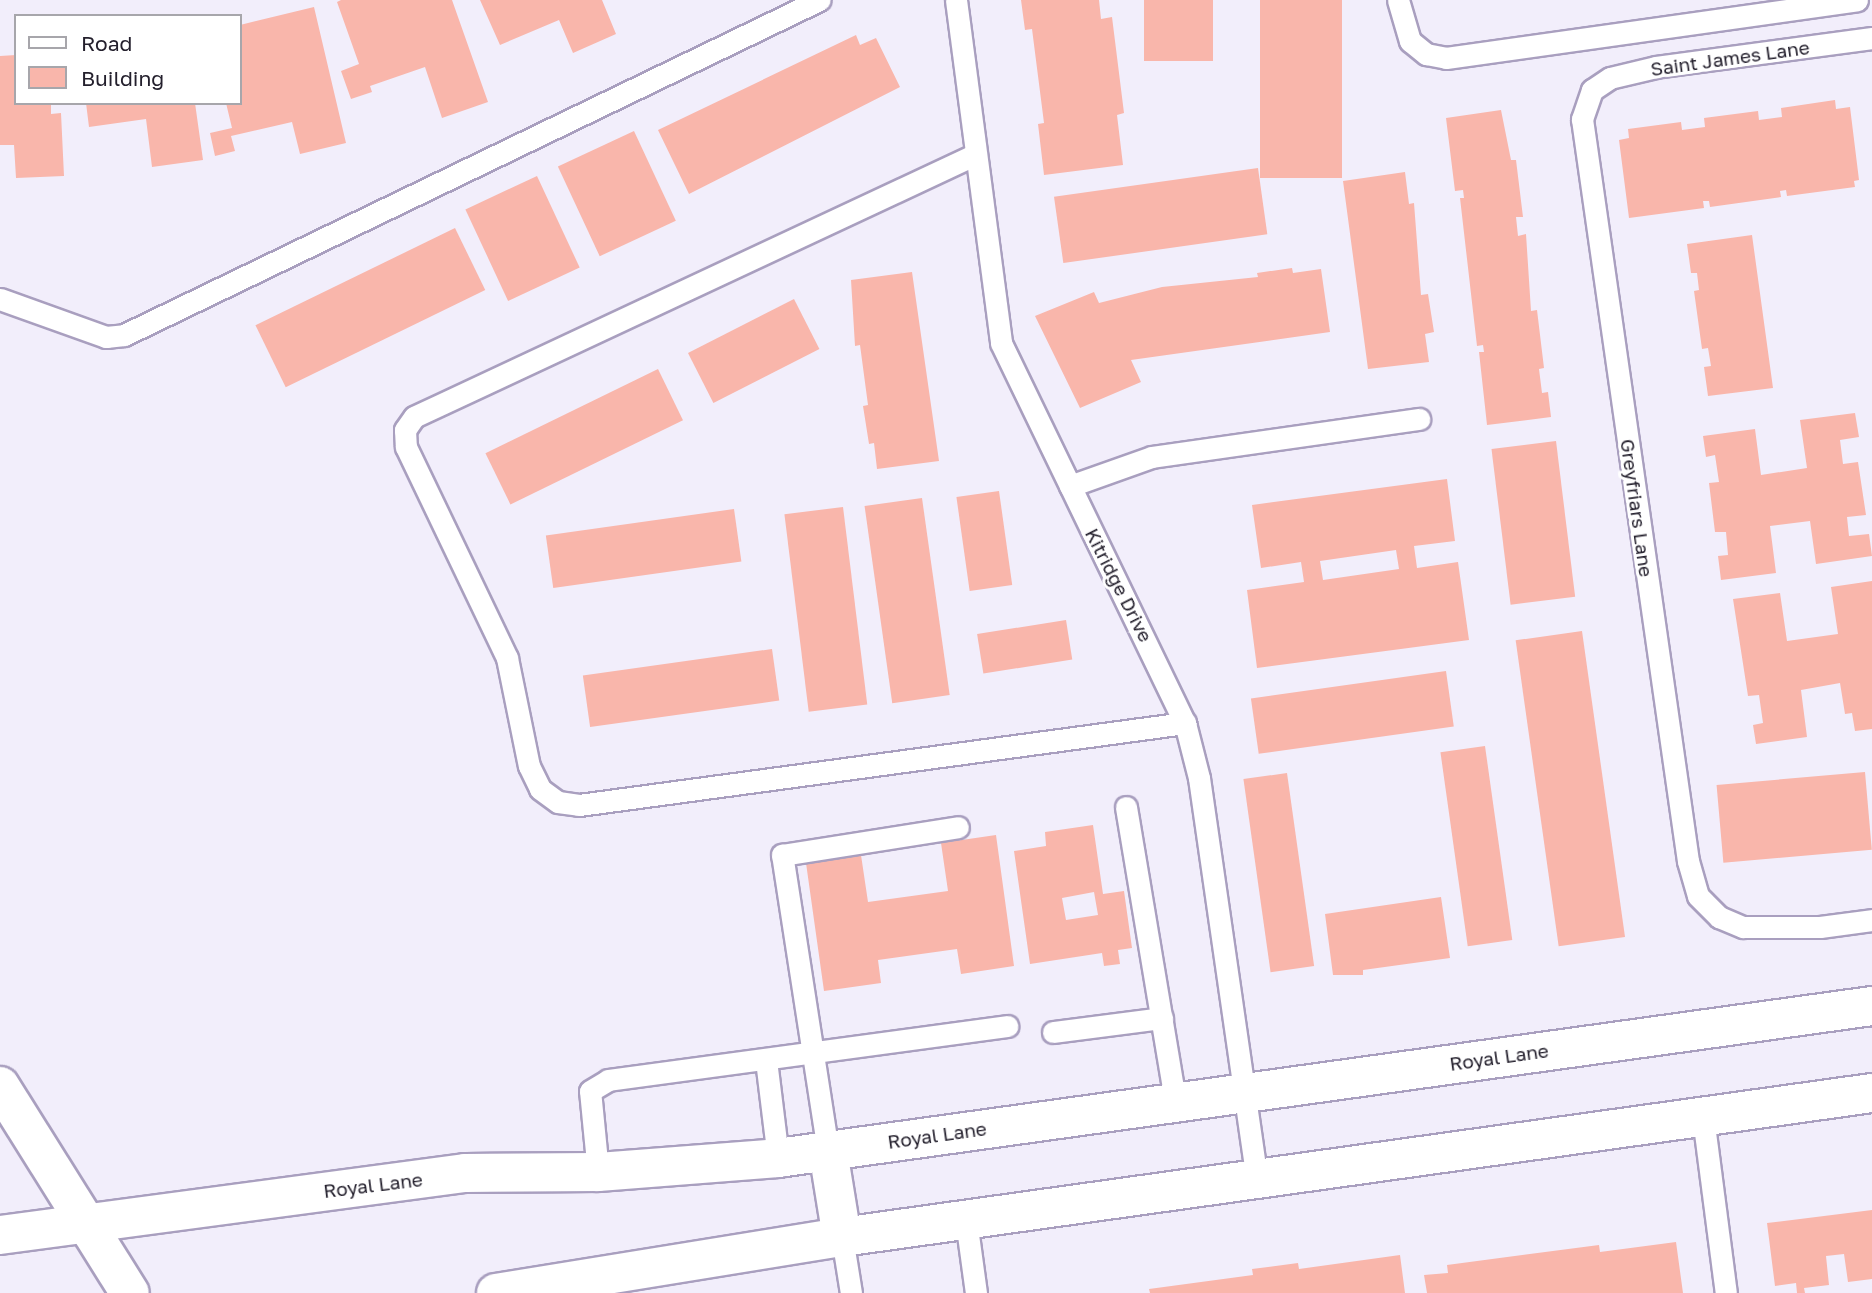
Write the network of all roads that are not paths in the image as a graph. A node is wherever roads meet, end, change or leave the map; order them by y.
1 (819, 0) edge
2 (956, 0) edge
3 (1398, 0) edge
4 (1857, 0) edge
5 (1872, 38) edge
6 (1592, 90) joint
7 (974, 155) junction
8 (0, 299) edge
9 (1419, 419) dead end
10 (1070, 486) junction
11 (1185, 723) junction
12 (1126, 807) dead end
13 (958, 827) dead end
14 (1872, 920) edge
15 (1872, 1006) edge
16 (1162, 1018) junction
17 (1007, 1026) dead end
18 (1053, 1032) dead end
19 (816, 1054) junction
20 (766, 1060) junction
21 (0, 1086) edge
22 (1245, 1092) junction
23 (1872, 1093) edge
24 (1175, 1101) junction
25 (1703, 1117) junction
26 (828, 1151) junction
27 (778, 1158) junction
28 (598, 1172) junction
29 (1257, 1180) junction
30 (966, 1220) junction
31 (86, 1222) junction
32 (0, 1235) edge
33 (842, 1237) junction
34 (507, 1292) edge
35 (130, 1293) edge
36 (851, 1293) edge
37 (976, 1293) edge
38 (1726, 1293) edge

1 - 8 lane
2 - 7 lane, Kitridge Drive
3 - 4 lane
5 - 6 lane, Saint James Lane
6 - 14 lane, Greyfriars Lane
7 - 10 lane, Kitridge Drive
7 - 11 lane
9 - 10 lane
10 - 11 lane, Kitridge Drive
11 - 22 lane, Kitridge Drive
12 - 16 lane
13 - 19 lane
15 - 22 main road, Royal Lane
16 - 18 lane
16 - 24 lane
17 - 19 lane
19 - 20 lane
19 - 26 lane
20 - 27 lane
20 - 28 lane
21 - 31 main road
22 - 24 main road, Royal Lane
22 - 29 lane, Kitridge Drive
23 - 25 main road
24 - 26 main road, Royal Lane
25 - 29 main road
25 - 38 lane
26 - 27 main road, Royal Lane
26 - 33 main road
27 - 28 main road, Royal Lane
28 - 31 main road, Royal Lane
29 - 30 main road
30 - 33 main road
30 - 37 lane
31 - 32 main road, Royal Lane
31 - 35 main road
33 - 34 main road
33 - 36 lane

